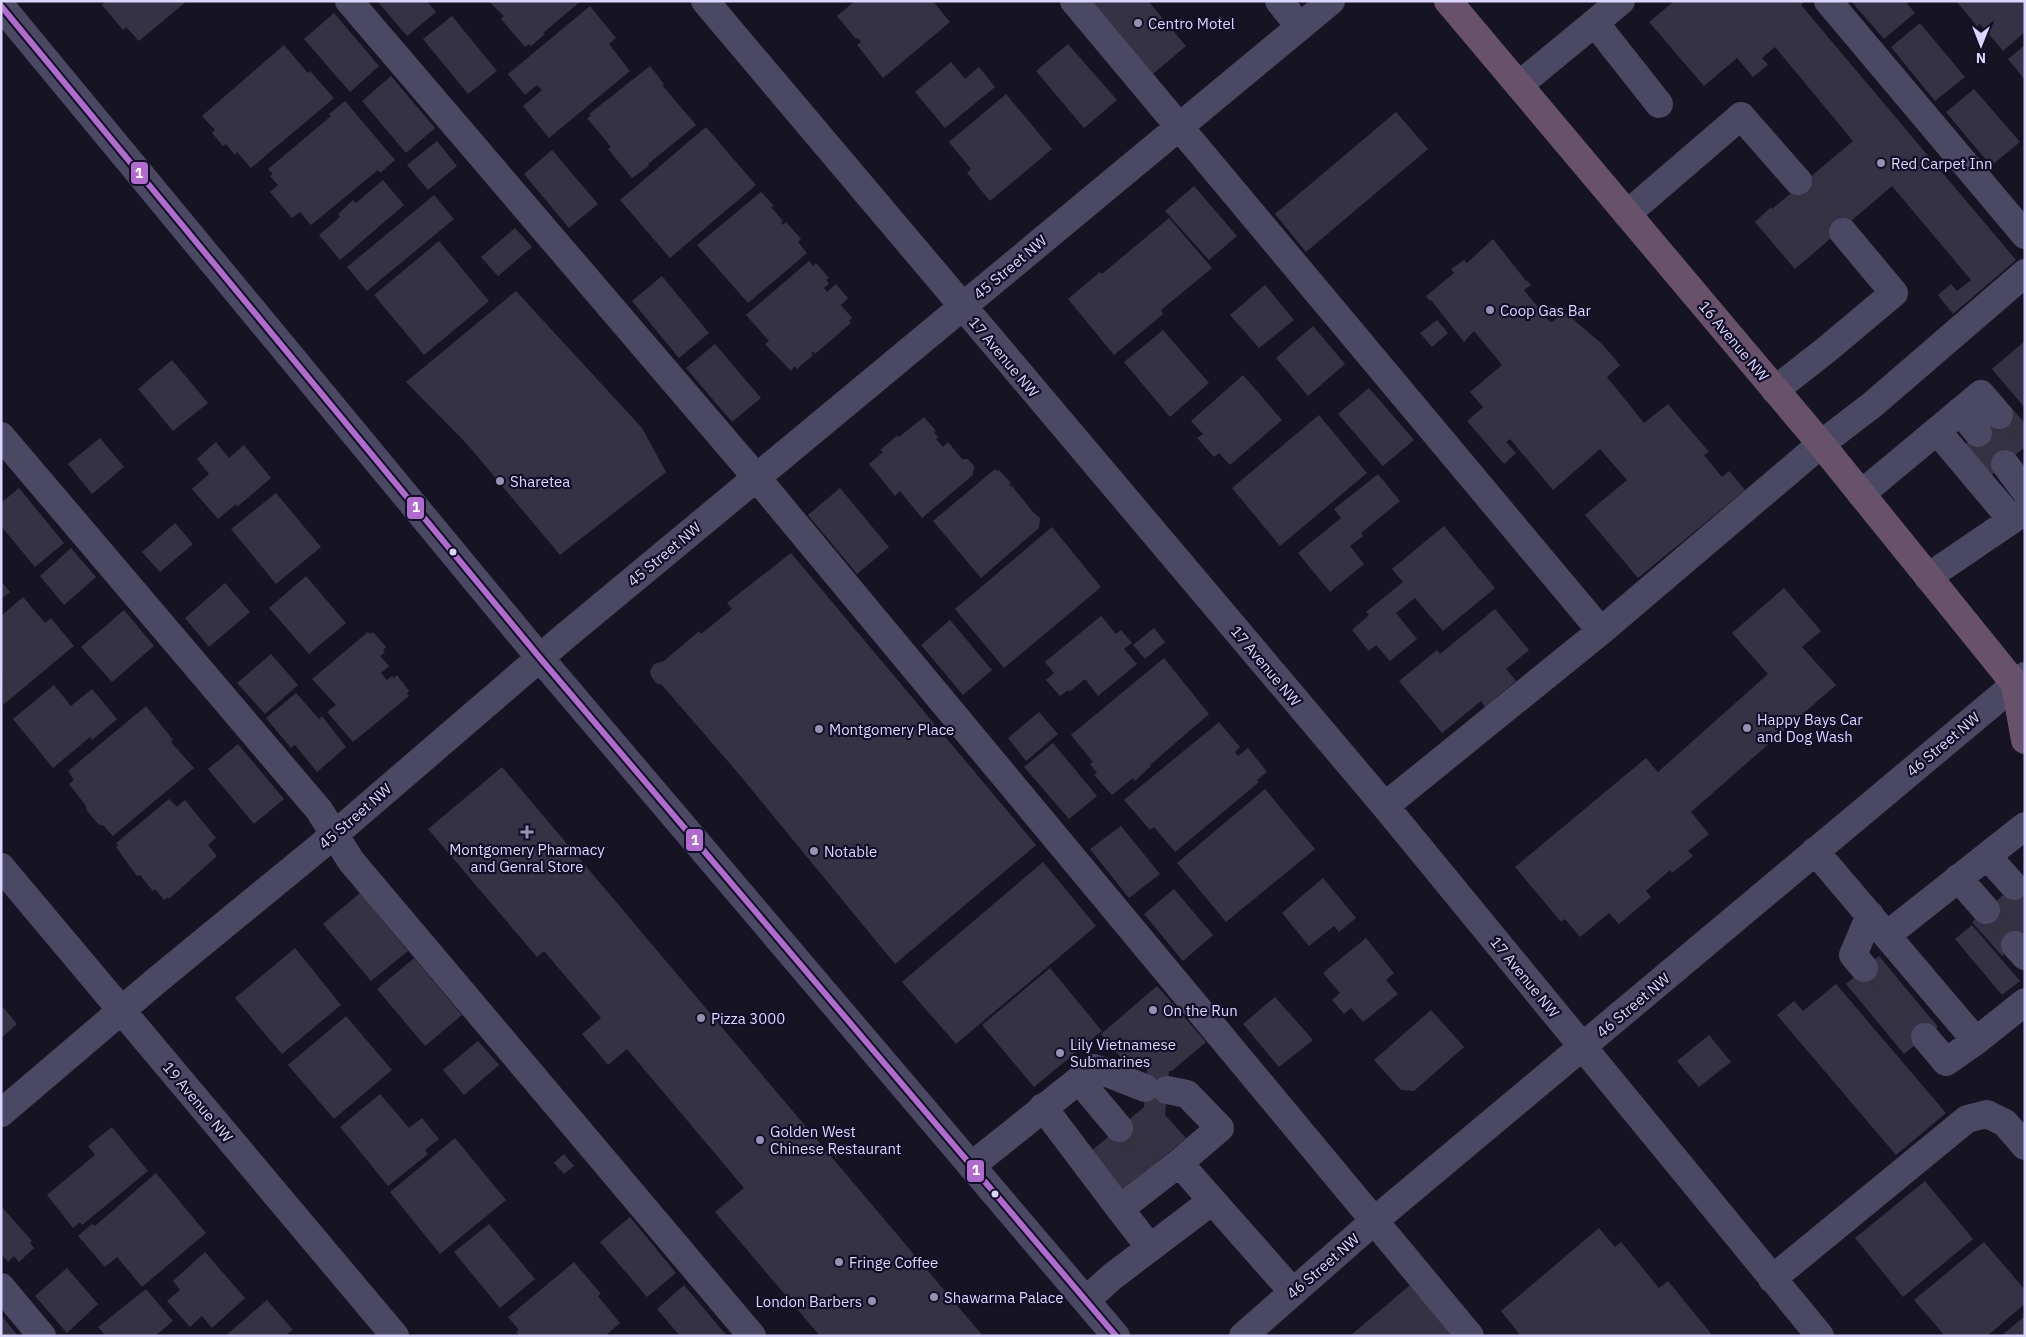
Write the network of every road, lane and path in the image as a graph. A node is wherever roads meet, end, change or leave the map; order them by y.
1 (349, 1) edge
2 (705, 1) edge
3 (1074, 1) edge
4 (1279, 1) edge
5 (1332, 1) edge
6 (1621, 1) edge
7 (1828, 1) edge
8 (1458, 5) edge
9 (1, 6) edge
10 (1595, 23) junction
11 (1300, 27) junction
12 (1519, 86) junction
13 (1659, 104) dead end
14 (1179, 127) junction
15 (1798, 181) tunnel mouth
16 (1627, 214) junction
17 (1843, 232) tunnel mouth
18 (2025, 235) edge
19 (2025, 273) edge
20 (962, 307) junction
21 (1775, 390) junction
22 (1960, 411) junction
23 (2000, 415) tunnel mouth
24 (1937, 431) junction
25 (1978, 432) tunnel mouth
26 (1, 436) edge
27 (1821, 444) junction
28 (2004, 464) tunnel mouth
29 (756, 477) junction
30 (2025, 491) edge
31 (1861, 494) junction
32 (2018, 516) edge
33 (1928, 577) junction
34 (1601, 631) junction
35 (540, 658) junction
36 (2022, 682) edge
37 (2025, 740) edge
38 (1385, 806) junction
39 (334, 835) junction
40 (2020, 839) edge
41 (1815, 851) junction
42 (1987, 856) junction
43 (1, 867) edge
44 (1958, 878) junction
45 (2014, 886) dead end
46 (1986, 910) tunnel mouth
47 (1879, 925) junction
48 (1864, 968) tunnel mouth
49 (2025, 1002) edge
50 (122, 1011) junction
51 (1925, 1037) tunnel mouth
52 (1976, 1041) junction
53 (1582, 1047) junction
54 (1079, 1080) junction
55 (1043, 1107) junction
56 (1, 1113) edge
57 (2015, 1116) edge
58 (1119, 1128) tunnel mouth
59 (2025, 1146) edge
60 (971, 1166) junction
61 (1164, 1169) junction
62 (1212, 1201) junction
63 (1120, 1209) junction
64 (1374, 1221) junction
65 (1150, 1248) junction
66 (1772, 1279) junction
67 (1, 1287) edge
68 (1292, 1292) junction
69 (1086, 1300) junction
70 (42, 1336) edge
71 (395, 1336) edge
72 (752, 1336) edge
73 (1116, 1336) edge
74 (1243, 1336) edge
75 (1470, 1336) edge
76 (1820, 1336) edge

1 - 29 street
2 - 20 street, 17 Avenue NW
3 - 14 street
4 - 11 street
5 - 11 street, 45 Street NW
6 - 10 street
7 - 18 street
8 - 12 highway, 16 Avenue NW
9 - 35 street
10 - 12 street
10 - 13 street
11 - 14 street, 45 Street NW
12 - 16 highway, 16 Avenue NW
14 - 20 street, 45 Street NW
14 - 34 street
15 - 16 street
16 - 21 highway, 16 Avenue NW
17 - 21 street
19 - 27 street
20 - 29 street, 45 Street NW
20 - 38 street, 17 Avenue NW
21 - 27 highway, 16 Avenue NW
22 - 23 street
22 - 24 street
22 - 25 street
24 - 31 street
24 - 32 street
26 - 39 street
27 - 31 highway, 16 Avenue NW
27 - 34 street
28 - 30 street
29 - 35 street, 45 Street NW
29 - 64 street
31 - 33 highway, 16 Avenue NW
32 - 33 street
33 - 36 highway, 16 Avenue NW
34 - 38 street
35 - 39 street, 45 Street NW
35 - 60 street
36 - 37 highway, 16 Avenue NW
36 - 41 street, 46 Street NW
38 - 53 street, 17 Avenue NW
39 - 50 street, 45 Street NW
39 - 72 street
40 - 42 street
41 - 47 street
41 - 53 street, 46 Street NW
42 - 44 street
42 - 45 street
43 - 50 street, 19 Avenue NW
44 - 46 street
44 - 47 street
47 - 48 street
47 - 52 street
49 - 52 street
50 - 56 street, 45 Street NW
50 - 71 street, 19 Avenue NW
51 - 52 street
53 - 64 street, 46 Street NW
53 - 66 street, 17 Avenue NW
54 - 55 street
54 - 58 street
54 - 61 street
55 - 60 street
55 - 63 street
57 - 59 street
57 - 66 street
60 - 69 street
61 - 62 street
61 - 63 street
62 - 65 street
62 - 68 street
63 - 65 street
64 - 68 street, 46 Street NW
64 - 75 street
65 - 69 street
66 - 76 street, 17 Avenue NW
67 - 70 street
68 - 74 street, 46 Street NW
69 - 73 street

